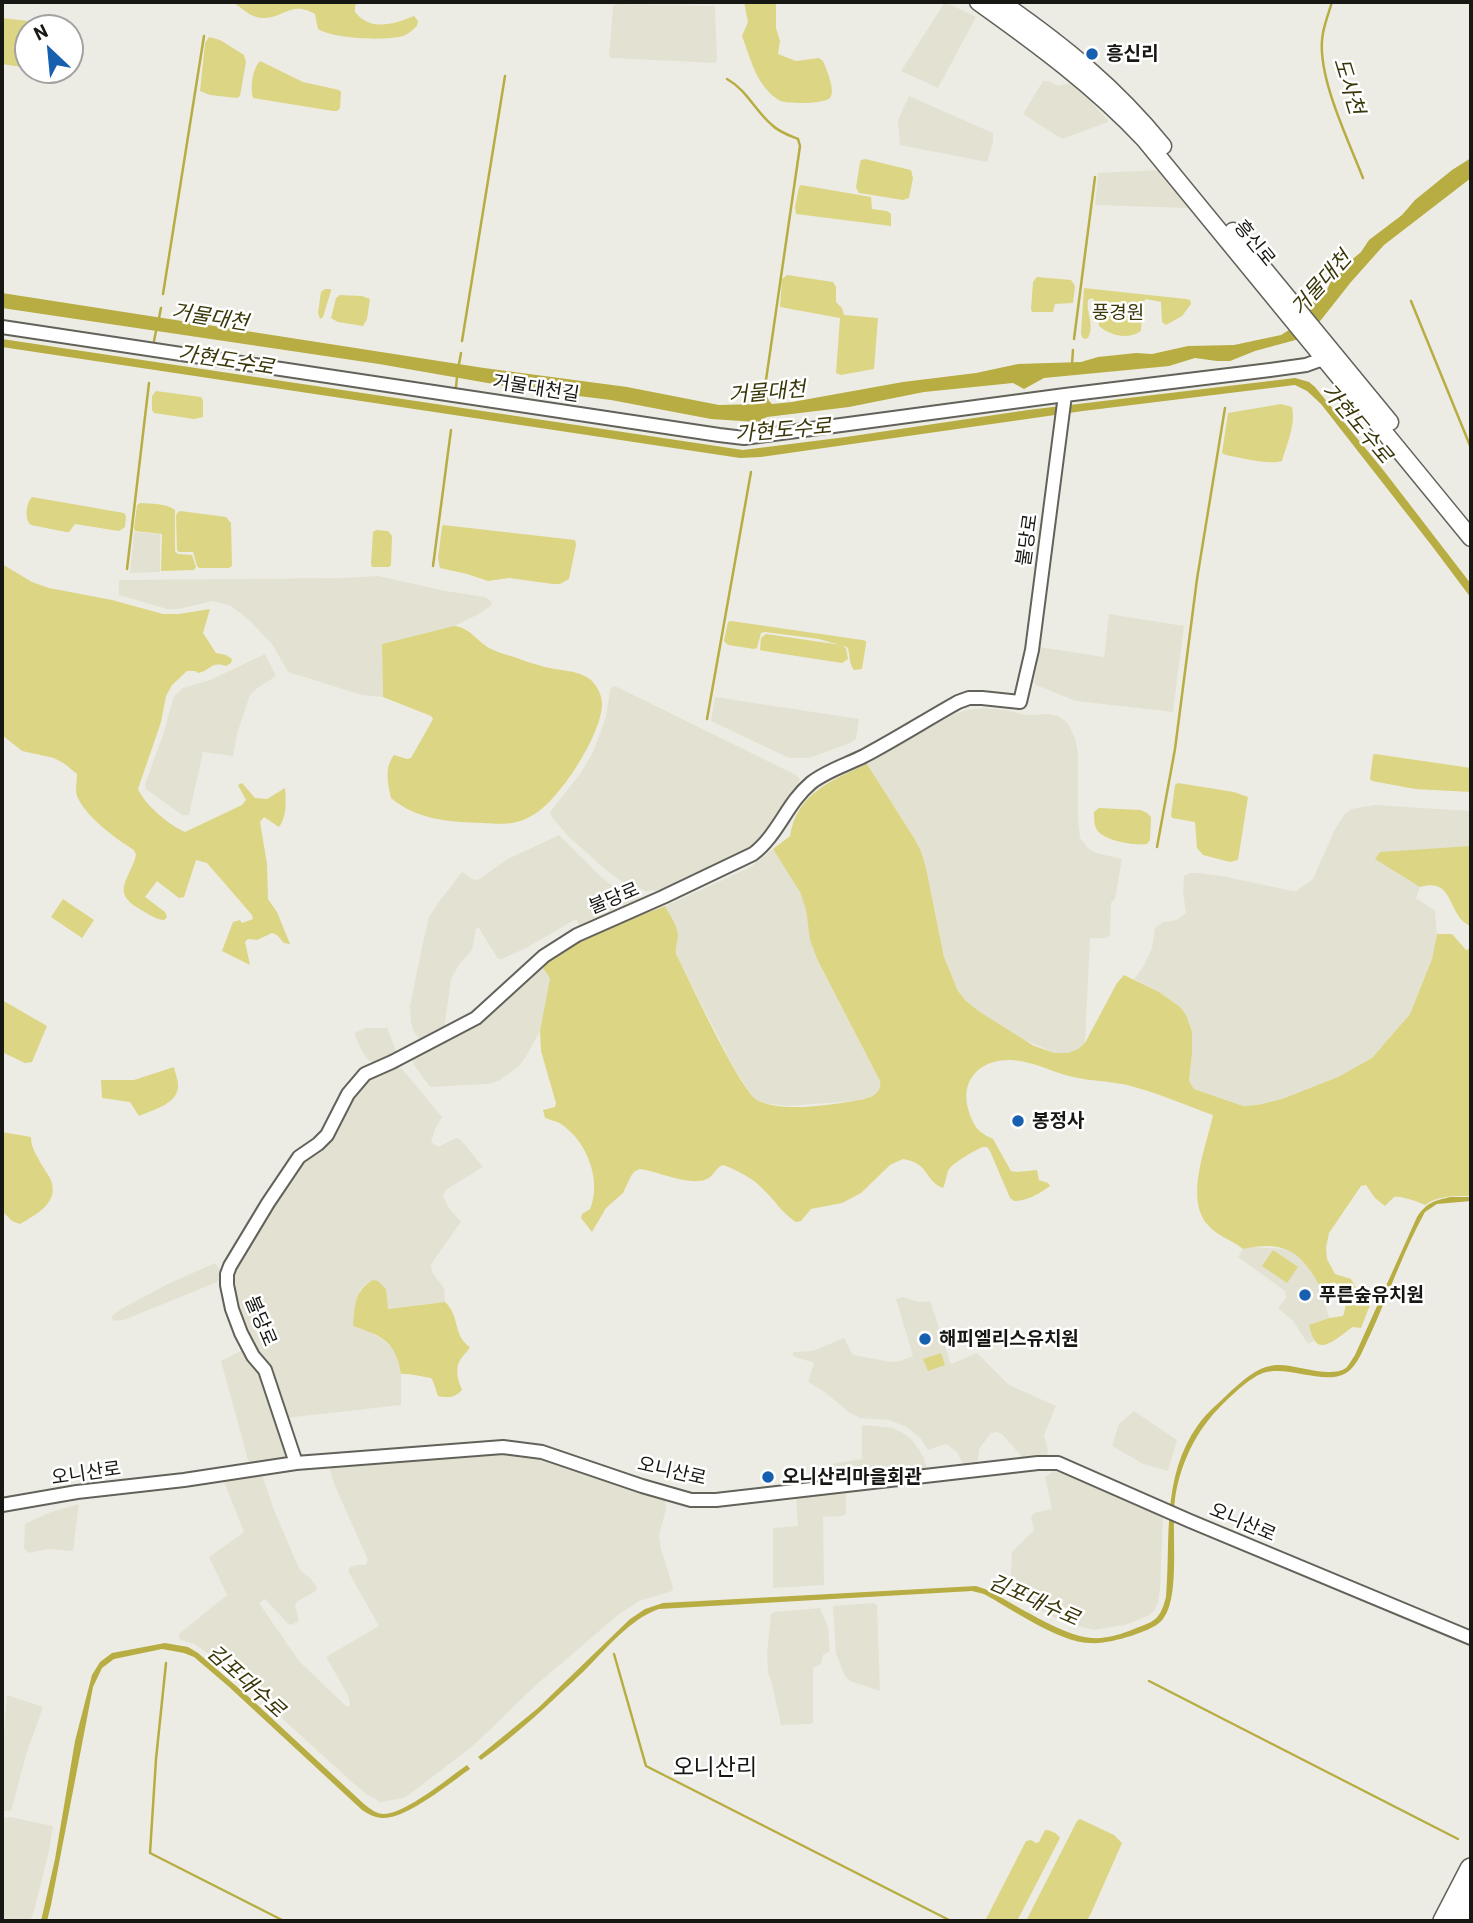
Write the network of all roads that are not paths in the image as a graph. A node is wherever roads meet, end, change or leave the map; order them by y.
1 (978, 2) edge
2 (1001, 2) edge
3 (1289, 308) junction
4 (2, 327) edge
5 (1330, 357) junction
6 (1065, 395) junction
7 (1471, 522) edge
8 (1471, 538) edge
9 (296, 1463) junction
10 (2, 1505) edge
11 (1471, 1638) edge
12 (1471, 1869) edge
13 (1471, 1902) edge
14 (1444, 1921) edge
15 (1462, 1921) edge

1 - 3 main road, 흥신로
2 - 3 main road, 흥신로
3 - 5 main road, 흥신로
4 - 6 street, 거물대천길
5 - 6 street
5 - 7 main road, 흥신로
5 - 8 main road, 흥신로
6 - 9 street, 불당로
9 - 10 street, 오니산로
9 - 11 street, 오니산로
12 - 14 highway
13 - 15 highway

